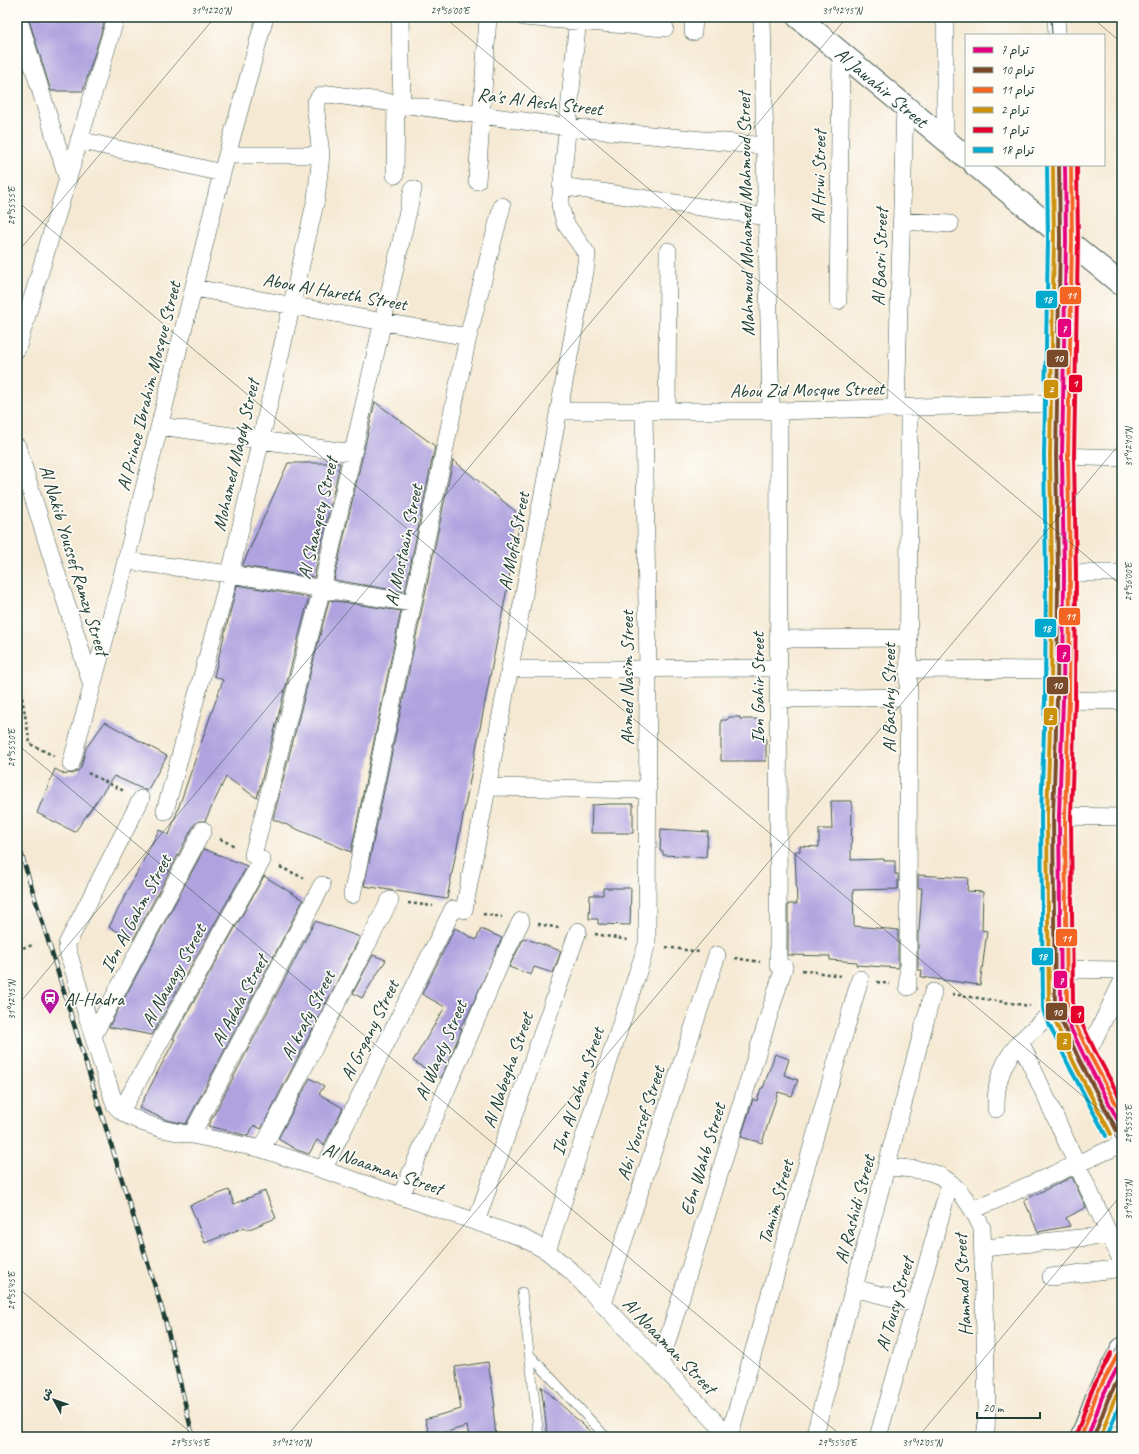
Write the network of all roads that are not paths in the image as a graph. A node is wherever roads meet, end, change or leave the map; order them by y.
1 (18, 17) edge
2 (116, 17) edge
3 (265, 17) edge
4 (400, 17) edge
5 (488, 17) edge
6 (523, 17) edge
7 (762, 17) edge
8 (798, 17) edge
9 (945, 17) edge
10 (1056, 17) edge
11 (578, 19) edge
12 (665, 28) dead end
13 (1057, 34) edge
14 (841, 53) junction
15 (315, 104) joint
16 (399, 104) junction
17 (905, 106) junction
18 (482, 115) junction
19 (567, 127) junction
20 (79, 140) junction
21 (946, 140) junction
22 (765, 146) junction
23 (227, 154) junction
24 (321, 155) junction
25 (965, 157) edge
26 (976, 166) edge
27 (1059, 166) edge
28 (222, 173) junction
29 (395, 175) dead end
30 (68, 180) junction
31 (477, 181) dead end
32 (561, 186) junction
33 (413, 189) dead end
34 (502, 206) dead end
35 (767, 217) junction
36 (901, 221) junction
37 (950, 224) dead end
38 (1061, 235) junction
39 (668, 251) dead end
40 (1122, 285) edge
41 (194, 288) junction
42 (838, 301) dead end
43 (291, 305) junction
44 (383, 321) junction
45 (468, 337) junction
46 (17, 349) edge
47 (1056, 404) junction
48 (902, 408) junction
49 (559, 411) junction
50 (644, 411) junction
51 (667, 411) junction
52 (775, 411) junction
53 (160, 426) junction
54 (260, 440) junction
55 (17, 446) edge
56 (353, 453) junction
57 (1057, 456) junction
58 (1122, 458) edge
59 (126, 561) junction
60 (1057, 573) junction
61 (230, 574) junction
62 (1122, 574) edge
63 (322, 588) junction
64 (413, 602) junction
65 (909, 638) junction
66 (778, 639) junction
67 (778, 668) junction
68 (510, 669) junction
69 (648, 669) junction
70 (909, 669) junction
71 (1058, 670) junction
72 (92, 686) junction
73 (909, 697) junction
74 (778, 698) junction
75 (1058, 700) junction
76 (1122, 701) edge
77 (71, 764) dead end
78 (488, 787) junction
79 (648, 790) junction
80 (141, 799) dead end
81 (166, 811) dead end
82 (1054, 816) junction
83 (1122, 817) edge
84 (203, 830) dead end
85 (257, 857) joint
86 (322, 885) dead end
87 (352, 895) dead end
88 (390, 900) dead end
89 (459, 910) joint
90 (521, 921) dead end
91 (578, 931) dead end
92 (647, 944) joint
93 (717, 955) dead end
94 (781, 966) joint
95 (1053, 969) junction
96 (1122, 970) edge
97 (860, 979) dead end
98 (1122, 982) edge
99 (908, 987) dead end
100 (933, 992) dead end
101 (1057, 1009) junction
102 (93, 1036) junction
103 (1020, 1040) junction
104 (1081, 1060) junction
105 (996, 1109) dead end
106 (121, 1111) junction
107 (192, 1134) junction
108 (1121, 1137) edge
109 (262, 1149) junction
110 (1077, 1165) junction
111 (887, 1166) junction
112 (323, 1170) junction
113 (950, 1183) junction
114 (400, 1196) junction
115 (974, 1210) junction
116 (476, 1222) junction
117 (1110, 1235) junction
118 (984, 1248) junction
119 (547, 1251) junction
120 (1122, 1262) edge
121 (1122, 1268) edge
122 (1050, 1277) dead end
123 (854, 1288) junction
124 (522, 1292) dead end
125 (603, 1304) junction
126 (916, 1304) junction
127 (1122, 1349) edge
128 (529, 1354) junction
129 (660, 1364) junction
130 (1098, 1394) junction
131 (1122, 1419) edge
132 (539, 1437) edge
133 (606, 1437) edge
134 (730, 1437) edge
135 (814, 1437) edge
136 (878, 1437) edge
137 (984, 1437) edge
138 (1082, 1437) edge

1 - 30 street
2 - 20 street
3 - 23 street, Al Prince Ibrahim Mosque Street
4 - 16 street
5 - 18 street
6 - 11 street
7 - 22 street, Mahmoud Mohamed Mahmoud Street
8 - 14 main road, Al Jawahir Street
9 - 21 street
10 - 13 street
11 - 12 street
11 - 19 street, Al Mofid Street
14 - 17 main road, Al Jawahir Street
14 - 42 street, Al Hrwi Street
15 - 16 street, Ra's Al Aesh Street
15 - 24 street, Mohamed Magdy Street
16 - 18 street, Ra's Al Aesh Street
16 - 29 street
17 - 21 main road, Al Jawahir Street
17 - 36 street, Al Basri Street
18 - 19 street, Ra's Al Aesh Street
18 - 31 street
19 - 22 street, Ra's Al Aesh Street
19 - 32 street, Al Mofid Street
20 - 28 street
20 - 30 street
21 - 25 main road, Al Jawahir Street
22 - 35 street, Mahmoud Mohamed Mahmoud Street
23 - 24 street
23 - 28 street, Al Prince Ibrahim Mosque Street
24 - 43 street, Mohamed Magdy Street
26 - 38 main road
27 - 38 street
28 - 41 street, Al Prince Ibrahim Mosque Street
30 - 46 street
32 - 35 street
32 - 49 street, Al Mofid Street
33 - 44 street, Al Shanqety Street
34 - 45 street, Al Mostaain Street
35 - 52 street, Mahmoud Mohamed Mahmoud Street
36 - 37 street
36 - 48 street, Al Basri Street
38 - 40 main road
38 - 47 street
39 - 51 street
41 - 43 street, Abou Al Hareth Street
41 - 53 street, Al Prince Ibrahim Mosque Street
43 - 44 street, Abou Al Hareth Street
43 - 54 street, Mohamed Magdy Street
44 - 45 street, Abou Al Hareth Street
44 - 56 street, Al Shanqety Street
45 - 64 street, Al Mostaain Street
47 - 48 street, Abou Zid Mosque Street
47 - 57 street
48 - 52 street, Abou Zid Mosque Street
48 - 65 street, Al Bashry Street
49 - 50 street, Abou Zid Mosque Street
49 - 68 street, Al Mofid Street
50 - 51 street, Abou Zid Mosque Street
50 - 69 street, Ahmed Nasim Street
51 - 52 street, Abou Zid Mosque Street
52 - 66 street, Ibn Gahir Street
53 - 54 street
53 - 59 street, Al Prince Ibrahim Mosque Street
54 - 56 street
54 - 61 street, Mohamed Magdy Street
55 - 72 street, Al Nakib Youssef Ramzy Street
56 - 63 street, Al Shanqety Street
57 - 58 street
57 - 60 street
59 - 61 street
59 - 72 street, Al Prince Ibrahim Mosque Street
60 - 62 street
60 - 71 street
61 - 63 street
61 - 81 street, Mohamed Magdy Street
63 - 64 street
63 - 85 street, Al Shanqety Street
64 - 87 street, Al Mostaain Street
65 - 66 street
65 - 70 street, Al Bashry Street
66 - 67 street, Ibn Gahir Street
67 - 69 street
67 - 74 street, Ibn Gahir Street
68 - 69 street
68 - 78 street, Al Mofid Street
69 - 79 street, Ahmed Nasim Street
70 - 71 street
70 - 73 street, Al Bashry Street
71 - 75 street
72 - 77 street, Al Prince Ibrahim Mosque Street
73 - 74 street
73 - 99 street, Al Bashry Street
74 - 94 street, Ibn Gahir Street
75 - 76 street
75 - 82 street
78 - 79 street
78 - 89 street, Al Mofid Street
79 - 92 street, Ahmed Nasim Street
80 - 102 street
82 - 83 street
82 - 95 street
84 - 102 street, Ibn Al Gahm Street
85 - 106 street, Al Nawagy Street
86 - 107 street, Al Adala Street
88 - 109 street, Al krafy Street
89 - 112 street, Al Grgany Street
90 - 114 street, Al Waqdy Street
91 - 116 street, Al Nabegha Street
92 - 119 street, Ibn Al Laban Street
93 - 125 street, Abi Youssef Street
94 - 129 street, Ebn Wahb Street
95 - 96 street
95 - 101 street
97 - 134 street, Tamim Street
98 - 104 street
100 - 111 street, Al Rashidi Street
101 - 103 street
101 - 104 street
102 - 106 street
103 - 105 street
103 - 110 street
104 - 108 street
106 - 107 street, Al Noaaman Street
107 - 109 street, Al Noaaman Street
108 - 110 street
109 - 112 street, Al Noaaman Street
110 - 115 street
110 - 117 street
111 - 113 street, Hammad Street
111 - 123 street, Al Rashidi Street
112 - 114 street, Al Noaaman Street
113 - 115 street, Hammad Street
113 - 126 street, Al Tousy Street
114 - 116 street, Al Noaaman Street
115 - 118 street, Hammad Street
116 - 119 street, Al Noaaman Street
117 - 118 street
117 - 120 street
118 - 137 street, Hammad Street
119 - 125 street, Al Noaaman Street
121 - 122 street
123 - 126 street
123 - 135 street, Al Rashidi Street
124 - 128 lane
125 - 129 street, Al Noaaman Street
126 - 136 street, Al Tousy Street
127 - 130 main road
128 - 132 lane
128 - 133 lane
129 - 134 street, Al Noaaman Street
130 - 131 street
130 - 138 main road

